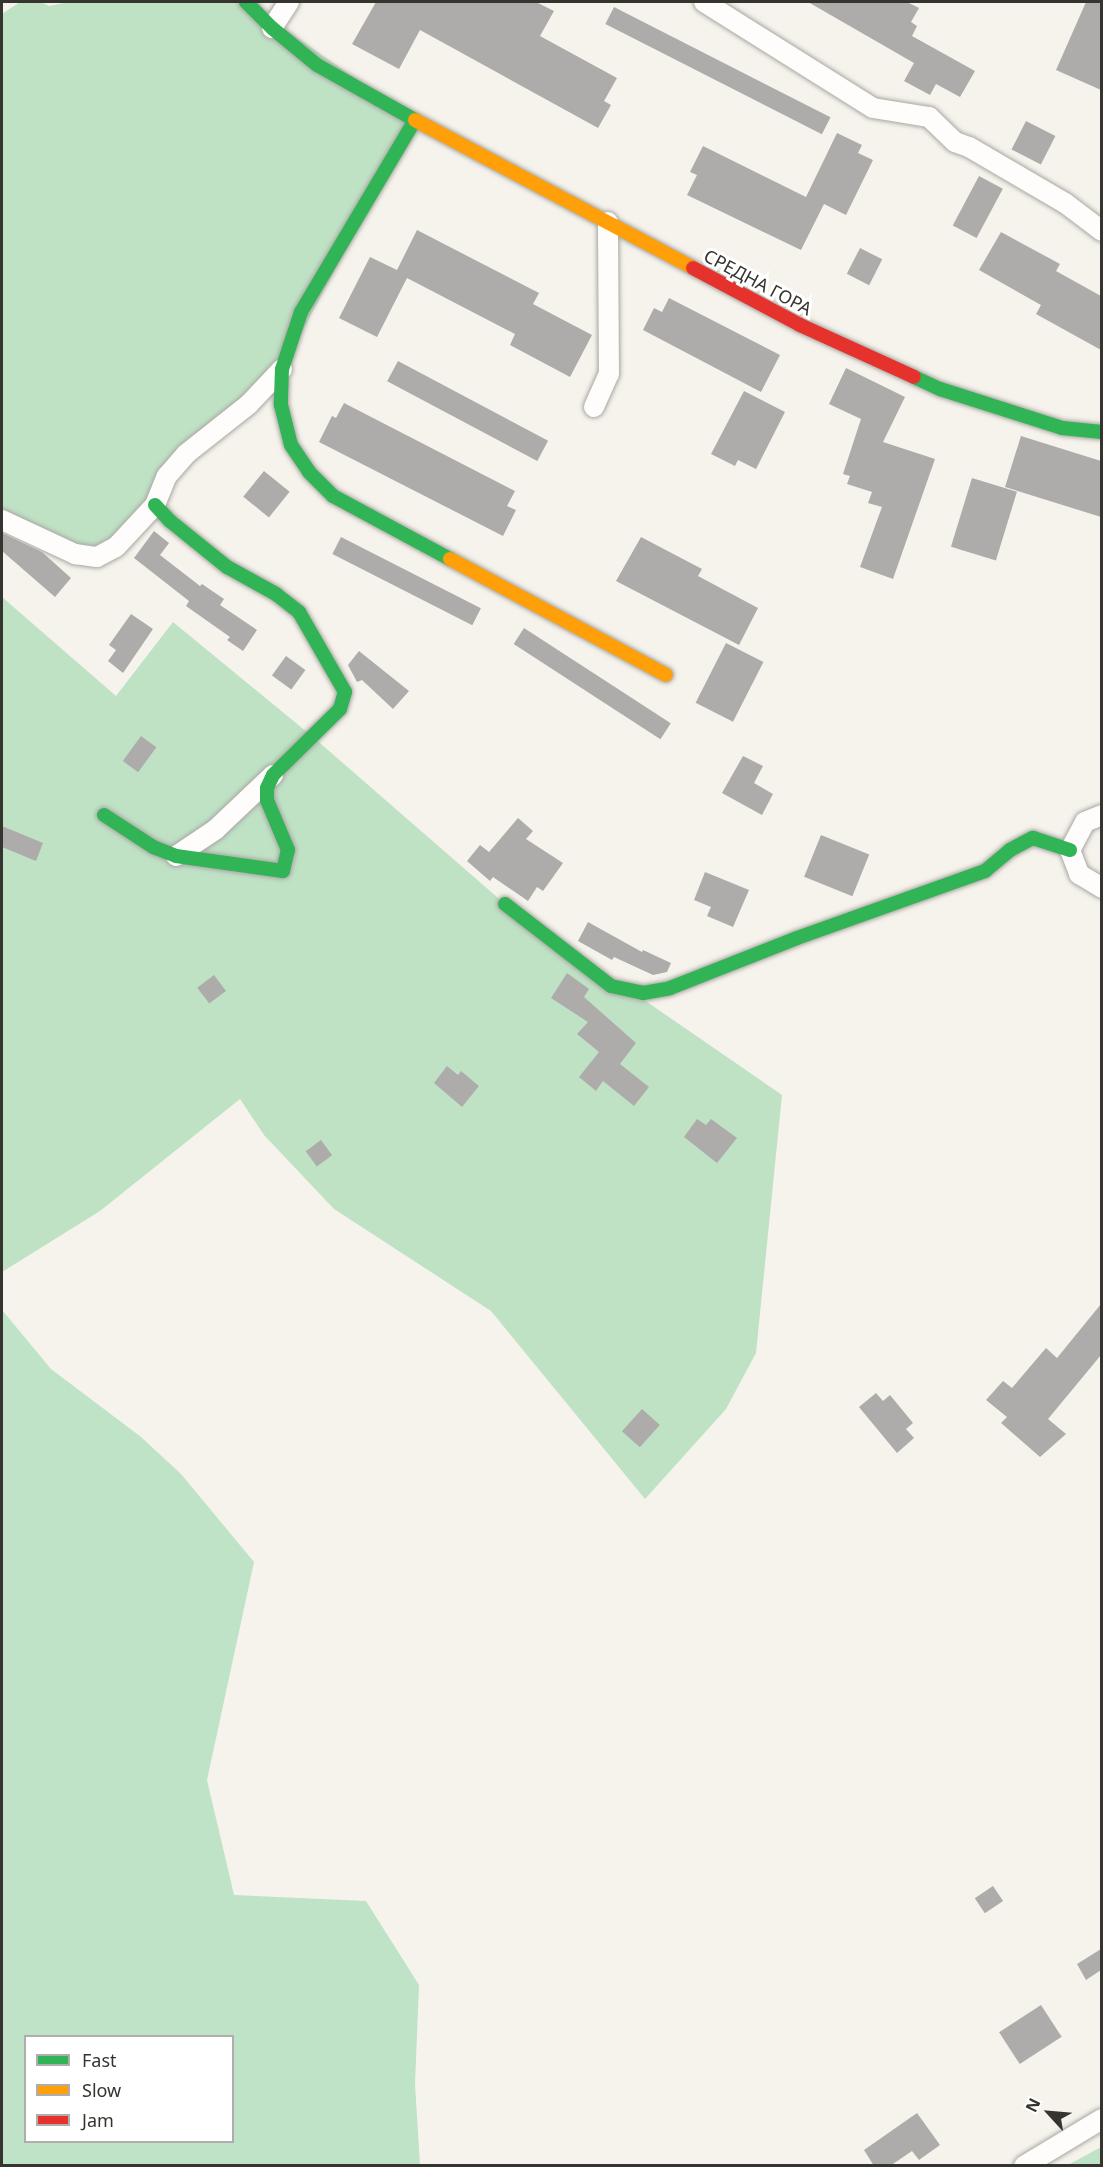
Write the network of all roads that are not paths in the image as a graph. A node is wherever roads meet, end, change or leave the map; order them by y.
1 (246, 2) edge
2 (289, 2) edge
3 (704, 2) edge
4 (272, 28) junction
5 (415, 120) junction
6 (608, 222) junction
7 (1101, 231) edge
8 (282, 369) junction
9 (594, 407) dead end
10 (1101, 432) edge
11 (155, 505) junction
12 (2, 520) edge
13 (666, 675) dead end
14 (273, 775) junction
15 (104, 815) dead end
16 (1101, 815) edge
17 (1070, 850) junction
18 (176, 856) junction
19 (1101, 888) edge
20 (506, 904) dead end
21 (1101, 2120) edge
22 (1024, 2166) edge

1 - 4 street, СРЕДНА ГОРА
2 - 4 street
3 - 7 street
4 - 5 street, СРЕДНА ГОРА
5 - 6 street, СРЕДНА ГОРА
5 - 8 street
6 - 9 street
6 - 10 street, СРЕДНА ГОРА
8 - 11 street
8 - 13 street
11 - 12 street
11 - 14 street
14 - 18 street
14 - 18 street
15 - 18 street
16 - 17 street
17 - 19 street
17 - 20 street
21 - 22 street

